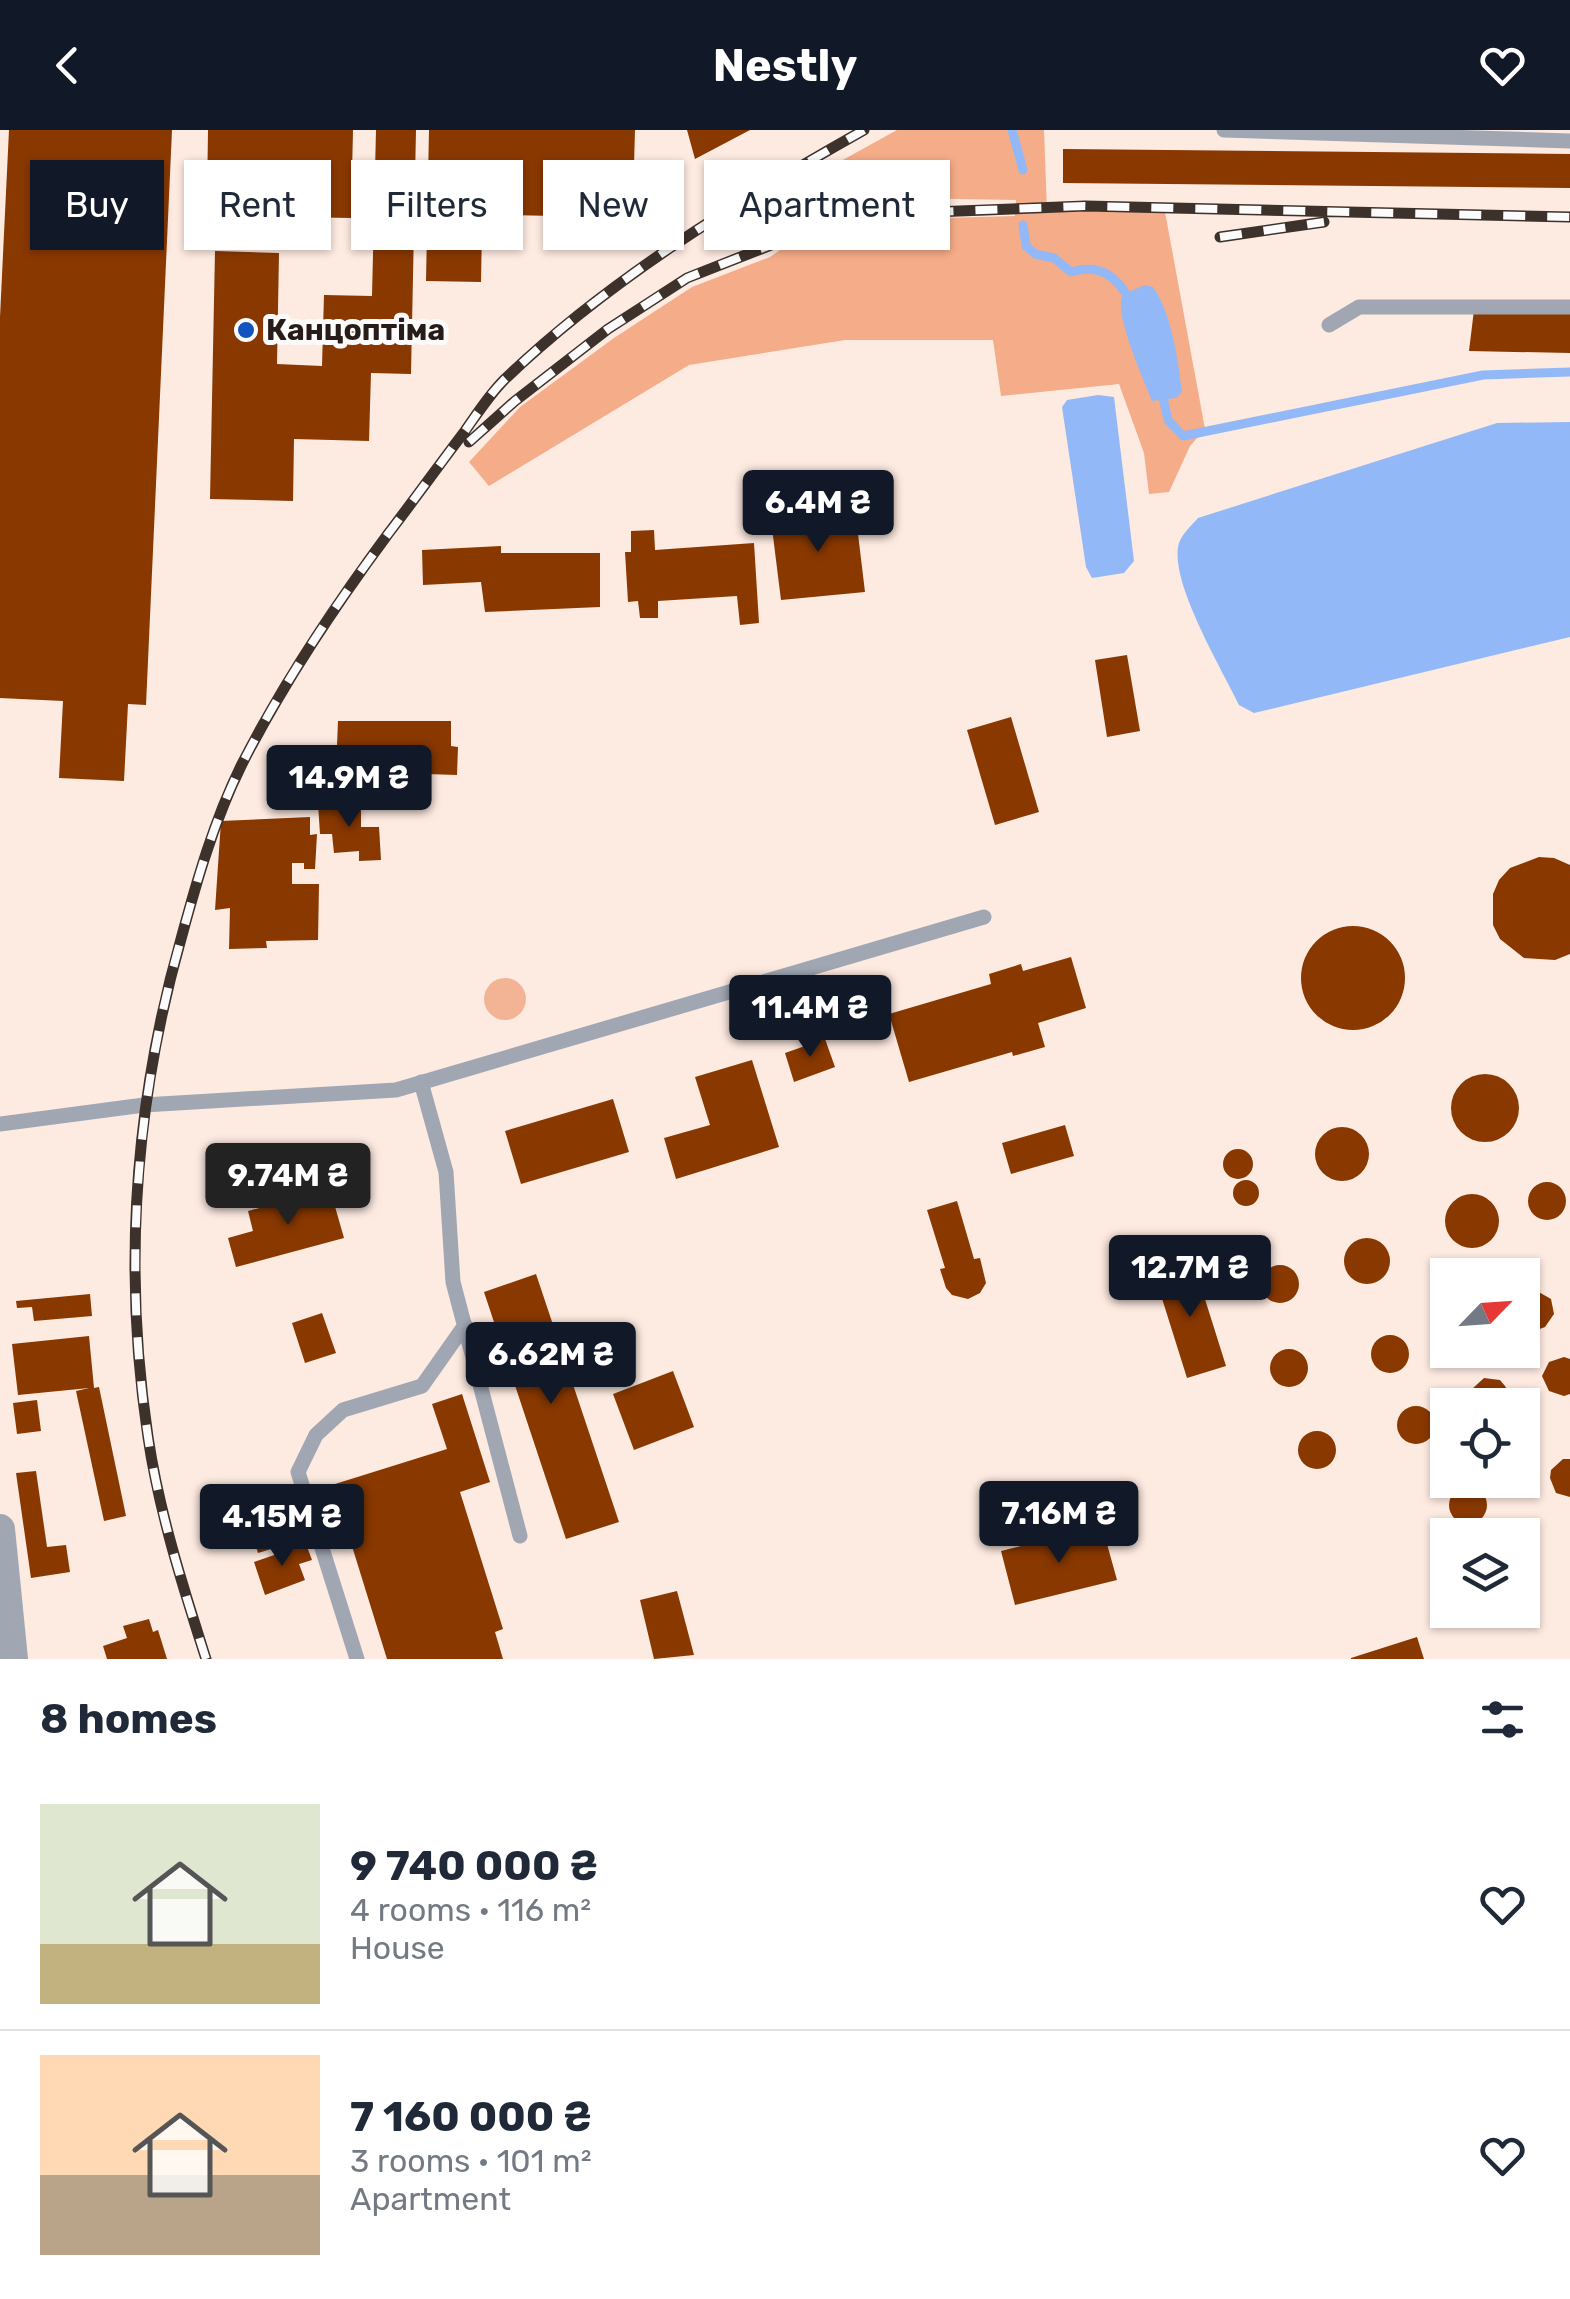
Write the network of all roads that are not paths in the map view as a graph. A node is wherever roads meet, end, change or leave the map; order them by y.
1 (1224, 130) edge
2 (1570, 141) edge
3 (1570, 306) edge
4 (1329, 326) dead end
5 (984, 917) dead end
6 (421, 1082) junction
7 (0, 1124) edge
8 (465, 1326) junction
9 (0, 1530) edge
10 (520, 1536) dead end
11 (14, 1659) edge
12 (357, 1659) edge

1 - 2 lane
3 - 4 lane
5 - 6 lane
6 - 7 lane
6 - 8 lane
8 - 10 lane
8 - 12 lane
9 - 11 street

